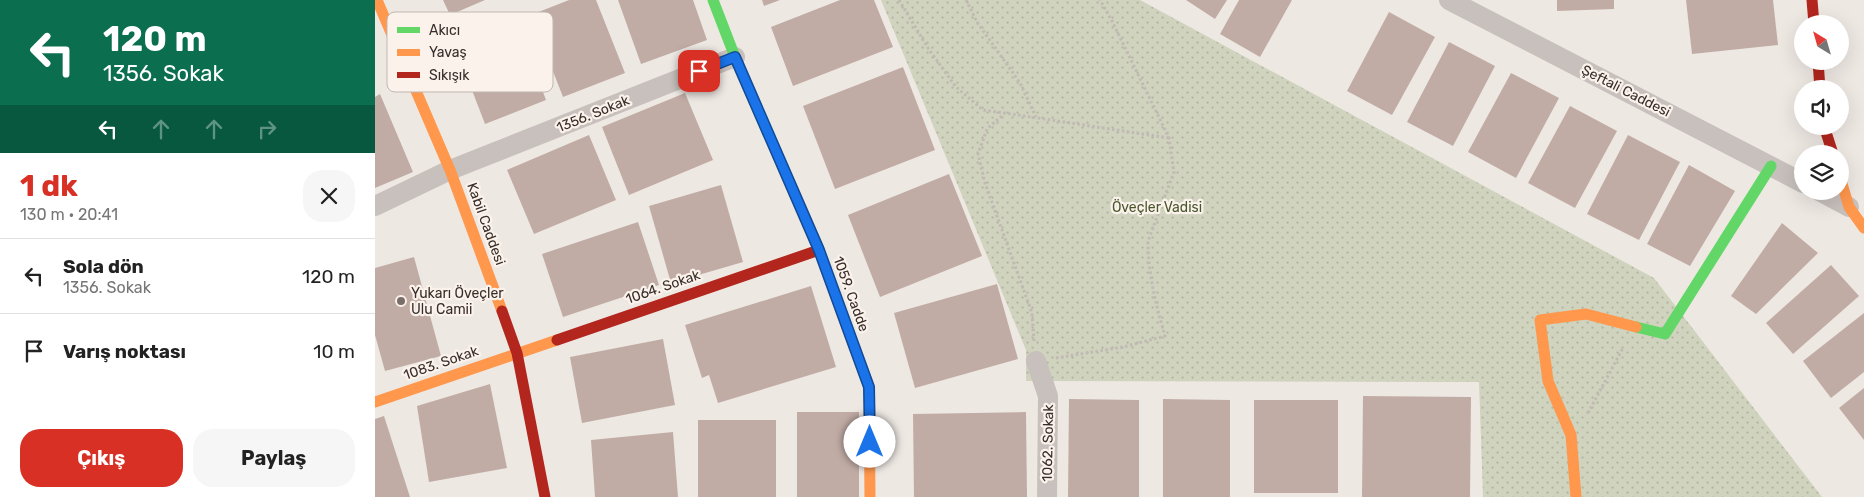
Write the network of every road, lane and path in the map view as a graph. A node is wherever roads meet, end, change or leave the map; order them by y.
1 (377, 0) edge
2 (713, 0) edge
3 (899, 0) edge
4 (966, 0) edge
5 (1101, 0) edge
6 (1449, 0) edge
7 (1812, 0) edge
8 (1813, 15) edge
9 (387, 23) edge
10 (735, 57) junction
11 (417, 92) edge
12 (1005, 113) junction
13 (1036, 118) junction
14 (1169, 138) junction
15 (1771, 166) junction
16 (450, 170) junction
17 (1794, 178) edge
18 (1836, 200) edge
19 (1847, 200) edge
20 (375, 206) edge
21 (1849, 207) junction
22 (1864, 228) edge
23 (819, 250) junction
24 (1634, 326) junction
25 (517, 353) junction
26 (1036, 361) junction
27 (375, 402) edge
28 (1571, 435) junction
29 (545, 497) edge
30 (870, 497) edge
31 (1047, 497) edge
32 (1577, 497) edge

1 - 9 street, Kabil Caddesi
2 - 10 street, 1059. Cadde
3 - 12 path
4 - 13 path
5 - 14 path
6 - 15 street, Şeftali Caddesi
7 - 8 street
10 - 16 street, 1356. Sokak
10 - 23 street, 1059. Cadde
11 - 16 street, Kabil Caddesi
12 - 13 path
12 - 26 path
13 - 14 path
14 - 26 path
15 - 17 street, Şeftali Caddesi
15 - 24 street
16 - 20 street, 1356. Sokak
16 - 25 street, Kabil Caddesi
18 - 21 street
19 - 21 street
21 - 22 street
23 - 25 street, 1064. Sokak
23 - 30 street, 1059. Cadde
24 - 28 path
24 - 28 street
25 - 27 street, 1083. Sokak
25 - 29 street, Kabil Caddesi
26 - 31 street, 1062. Sokak
28 - 32 street

